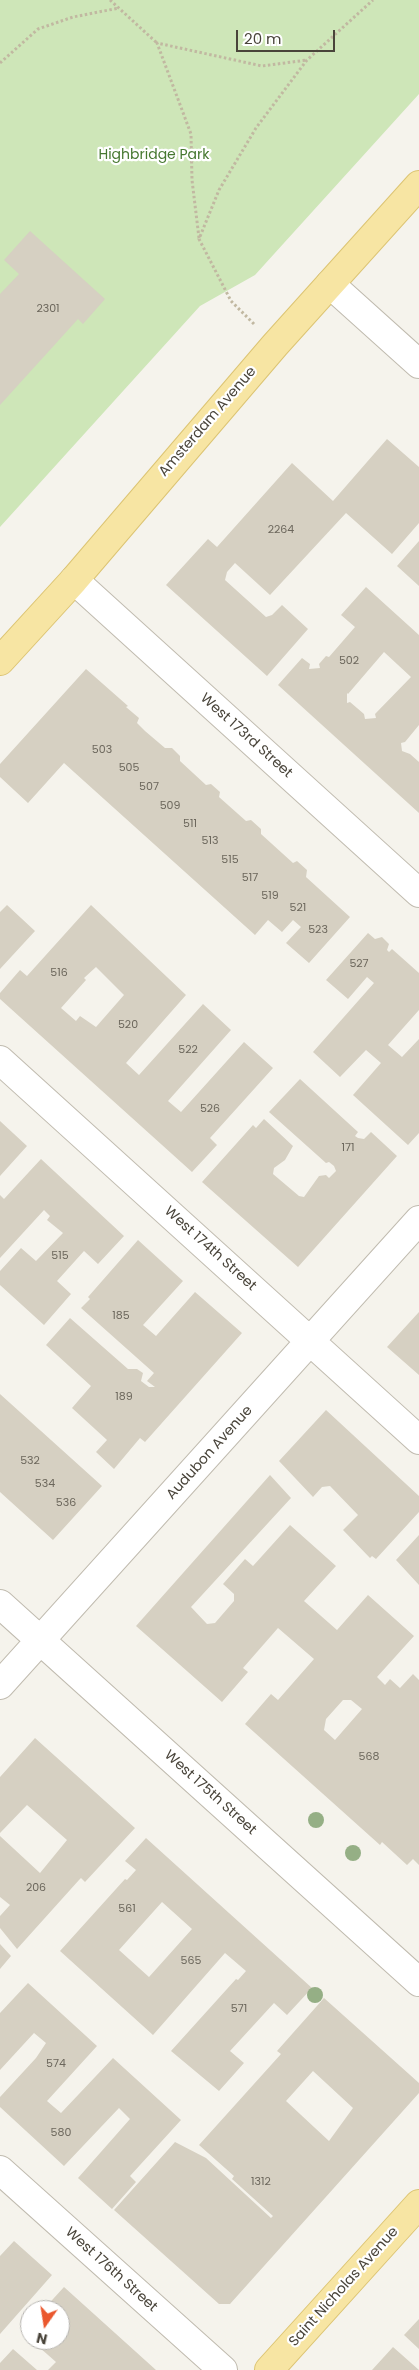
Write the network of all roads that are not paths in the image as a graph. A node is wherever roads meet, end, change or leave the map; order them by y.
1 (419, 185) edge
2 (330, 284) junction
3 (419, 364) edge
4 (74, 580) junction
5 (0, 661) edge
6 (419, 893) edge
7 (0, 1060) edge
8 (419, 1220) edge
9 (310, 1341) junction
10 (419, 1440) edge
11 (0, 1604) edge
12 (41, 1640) junction
13 (0, 1685) edge
14 (419, 1982) edge
15 (0, 2170) edge
16 (419, 2204) edge
17 (223, 2370) edge
18 (269, 2370) edge

1 - 2 main road, Amsterdam Avenue
2 - 3 street
2 - 4 main road, Amsterdam Avenue
4 - 5 main road, Amsterdam Avenue
4 - 6 street, West 173rd Street
7 - 9 street, West 174th Street
8 - 9 street, Audubon Avenue
9 - 10 street, West 174th Street
9 - 12 street, Audubon Avenue
11 - 12 street, West 175th Street
12 - 13 street, Audubon Avenue
12 - 14 street, West 175th Street
15 - 17 street, West 176th Street
16 - 18 main road, Saint Nicholas Avenue

